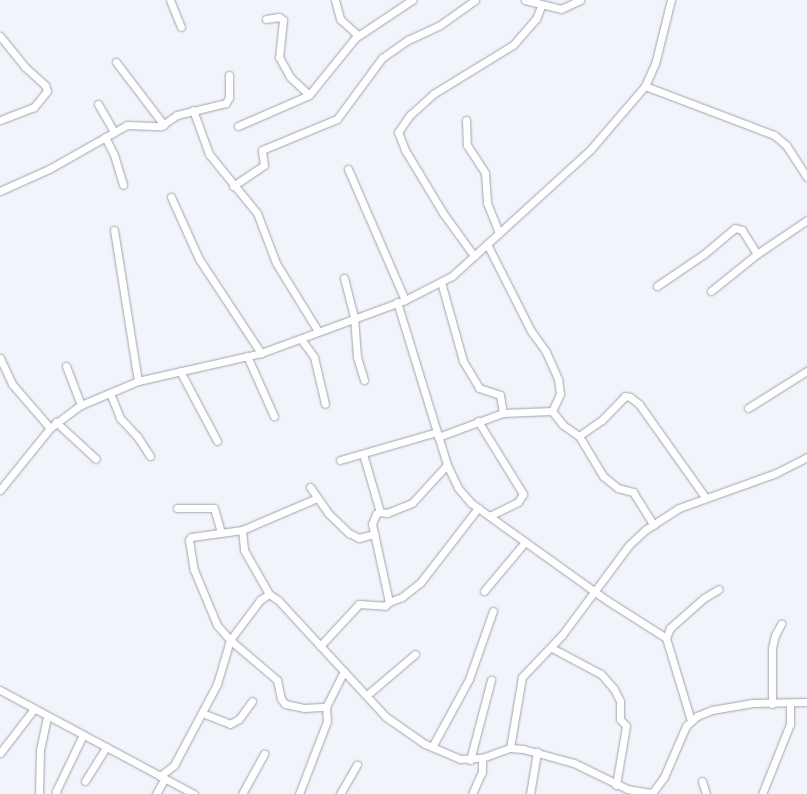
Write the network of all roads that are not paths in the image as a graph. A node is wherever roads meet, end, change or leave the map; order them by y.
1 (170, 0) edge
2 (335, 0) edge
3 (412, 0) edge
4 (476, 0) edge
5 (525, 0) edge
6 (580, 0) edge
7 (671, 0) edge
8 (541, 6) junction
9 (266, 19) dead end
10 (181, 27) dead end
11 (358, 35) junction
12 (0, 36) edge
13 (116, 62) dead end
14 (229, 75) dead end
15 (645, 86) junction
16 (309, 95) junction
17 (98, 104) dead end
18 (193, 110) junction
19 (0, 120) edge
20 (466, 120) dead end
21 (164, 124) junction
22 (238, 126) dead end
23 (114, 132) junction
24 (105, 137) junction
25 (348, 169) dead end
26 (807, 178) edge
27 (123, 185) dead end
28 (233, 186) junction
29 (0, 191) edge
30 (171, 197) dead end
31 (807, 220) edge
32 (114, 230) dead end
33 (499, 233) junction
34 (487, 244) junction
35 (757, 254) junction
36 (474, 256) junction
37 (344, 278) dead end
38 (441, 282) junction
39 (657, 286) dead end
40 (711, 291) dead end
41 (405, 300) junction
42 (396, 302) junction
43 (354, 316) junction
44 (343, 321) junction
45 (318, 331) junction
46 (354, 333) junction
47 (301, 338) junction
48 (261, 353) junction
49 (247, 356) junction
50 (0, 358) edge
51 (66, 366) dead end
52 (180, 371) junction
53 (807, 371) edge
54 (364, 380) dead end
55 (138, 381) junction
56 (110, 393) junction
57 (324, 404) dead end
58 (81, 405) junction
59 (748, 408) dead end
60 (552, 411) junction
61 (503, 413) junction
62 (274, 416) dead end
63 (478, 421) junction
64 (56, 422) junction
65 (50, 428) junction
66 (438, 434) junction
67 (579, 436) junction
68 (217, 441) dead end
69 (363, 454) junction
70 (150, 456) dead end
71 (807, 457) edge
72 (96, 459) dead end
73 (340, 460) dead end
74 (447, 465) junction
75 (310, 487) dead end
76 (0, 490) edge
77 (705, 497) junction
78 (317, 498) junction
79 (177, 508) dead end
80 (478, 508) junction
81 (380, 512) junction
82 (489, 516) junction
83 (654, 525) junction
84 (242, 530) junction
85 (221, 534) junction
86 (374, 534) junction
87 (525, 542) junction
88 (719, 589) dead end
89 (484, 591) dead end
90 (595, 591) junction
91 (269, 594) junction
92 (389, 602) junction
93 (493, 611) dead end
94 (781, 624) dead end
95 (666, 638) junction
96 (230, 640) junction
97 (320, 646) junction
98 (552, 648) junction
99 (415, 654) dead end
100 (344, 671) junction
101 (492, 680) dead end
102 (0, 690) edge
103 (367, 695) junction
104 (252, 701) dead end
105 (807, 702) edge
106 (790, 703) junction
107 (772, 704) junction
108 (326, 707) junction
109 (34, 709) junction
110 (202, 713) junction
111 (47, 717) junction
112 (691, 721) junction
113 (83, 735) junction
114 (106, 747) junction
115 (432, 747) junction
116 (510, 748) junction
117 (537, 752) junction
118 (0, 753) edge
119 (264, 754) dead end
120 (482, 758) junction
121 (470, 760) junction
122 (357, 764) dead end
123 (174, 765) junction
124 (162, 777) junction
125 (86, 781) dead end
126 (702, 781) dead end
127 (174, 783) junction
128 (616, 785) junction
129 (182, 791) edge
130 (653, 793) edge
131 (39, 794) edge
132 (57, 794) edge
133 (156, 794) edge
134 (194, 794) edge
135 (242, 794) edge
136 (299, 794) edge
137 (340, 794) edge
138 (472, 794) edge
139 (530, 794) edge
140 (706, 794) edge
141 (762, 794) edge

1 - 10 street
2 - 11 street
3 - 11 street
4 - 28 street
5 - 8 street
6 - 8 street
7 - 15 street
8 - 36 street
9 - 16 street
11 - 16 street
12 - 19 street
13 - 21 street
14 - 18 street
15 - 26 street
15 - 33 street
16 - 22 street
17 - 23 street
18 - 21 street
18 - 28 street
20 - 33 street
21 - 23 street
23 - 24 street
24 - 27 street
24 - 29 street
25 - 41 street
28 - 45 street
30 - 48 street
31 - 35 street
32 - 55 street
33 - 34 street
34 - 36 street
34 - 60 street
35 - 39 street
35 - 40 street
36 - 38 street
37 - 43 street
38 - 41 street
38 - 61 street
41 - 42 street
42 - 43 street
42 - 66 street
43 - 44 street
43 - 46 street
44 - 45 street
44 - 46 street
45 - 47 street
46 - 54 street
47 - 48 street
47 - 57 street
48 - 49 street
49 - 52 street
49 - 62 street
50 - 65 street
51 - 58 street
52 - 55 street
52 - 68 street
53 - 59 street
55 - 56 street
56 - 58 street
56 - 70 street
58 - 64 street
60 - 61 street
60 - 67 street
61 - 63 street
63 - 66 street
63 - 82 street
64 - 65 street
64 - 72 street
65 - 76 street
66 - 69 street
66 - 74 street
67 - 77 street
67 - 83 street
69 - 73 street
69 - 81 street
71 - 77 street
74 - 80 street
74 - 81 street
75 - 78 street
77 - 83 street
78 - 84 street
78 - 86 street
79 - 85 street
80 - 82 street
80 - 92 street
81 - 86 street
82 - 87 street
83 - 90 street
84 - 85 street
84 - 91 street
85 - 96 street
86 - 92 street
87 - 89 street
87 - 90 street
88 - 95 street
90 - 95 street
90 - 98 street
91 - 96 street
91 - 97 street
92 - 97 street
93 - 115 street
94 - 107 street
95 - 112 street
96 - 108 street
96 - 110 street
97 - 100 street
98 - 116 street
98 - 128 street
99 - 103 street
100 - 103 street
100 - 108 street
101 - 121 street
102 - 109 street
103 - 115 street
104 - 110 street
105 - 106 street
106 - 107 street
106 - 141 street
107 - 112 street
108 - 136 street
109 - 111 street
109 - 118 street
110 - 123 street
111 - 113 street
111 - 131 street
112 - 130 street
113 - 114 street
113 - 132 street
114 - 124 street
114 - 125 street
115 - 121 street
116 - 117 street
116 - 120 street
117 - 128 street
117 - 139 street
119 - 135 street
120 - 121 street
120 - 138 street
122 - 137 street
123 - 124 street
123 - 127 street
124 - 127 street
124 - 133 street
126 - 140 street
127 - 129 street
128 - 130 street
129 - 134 street

